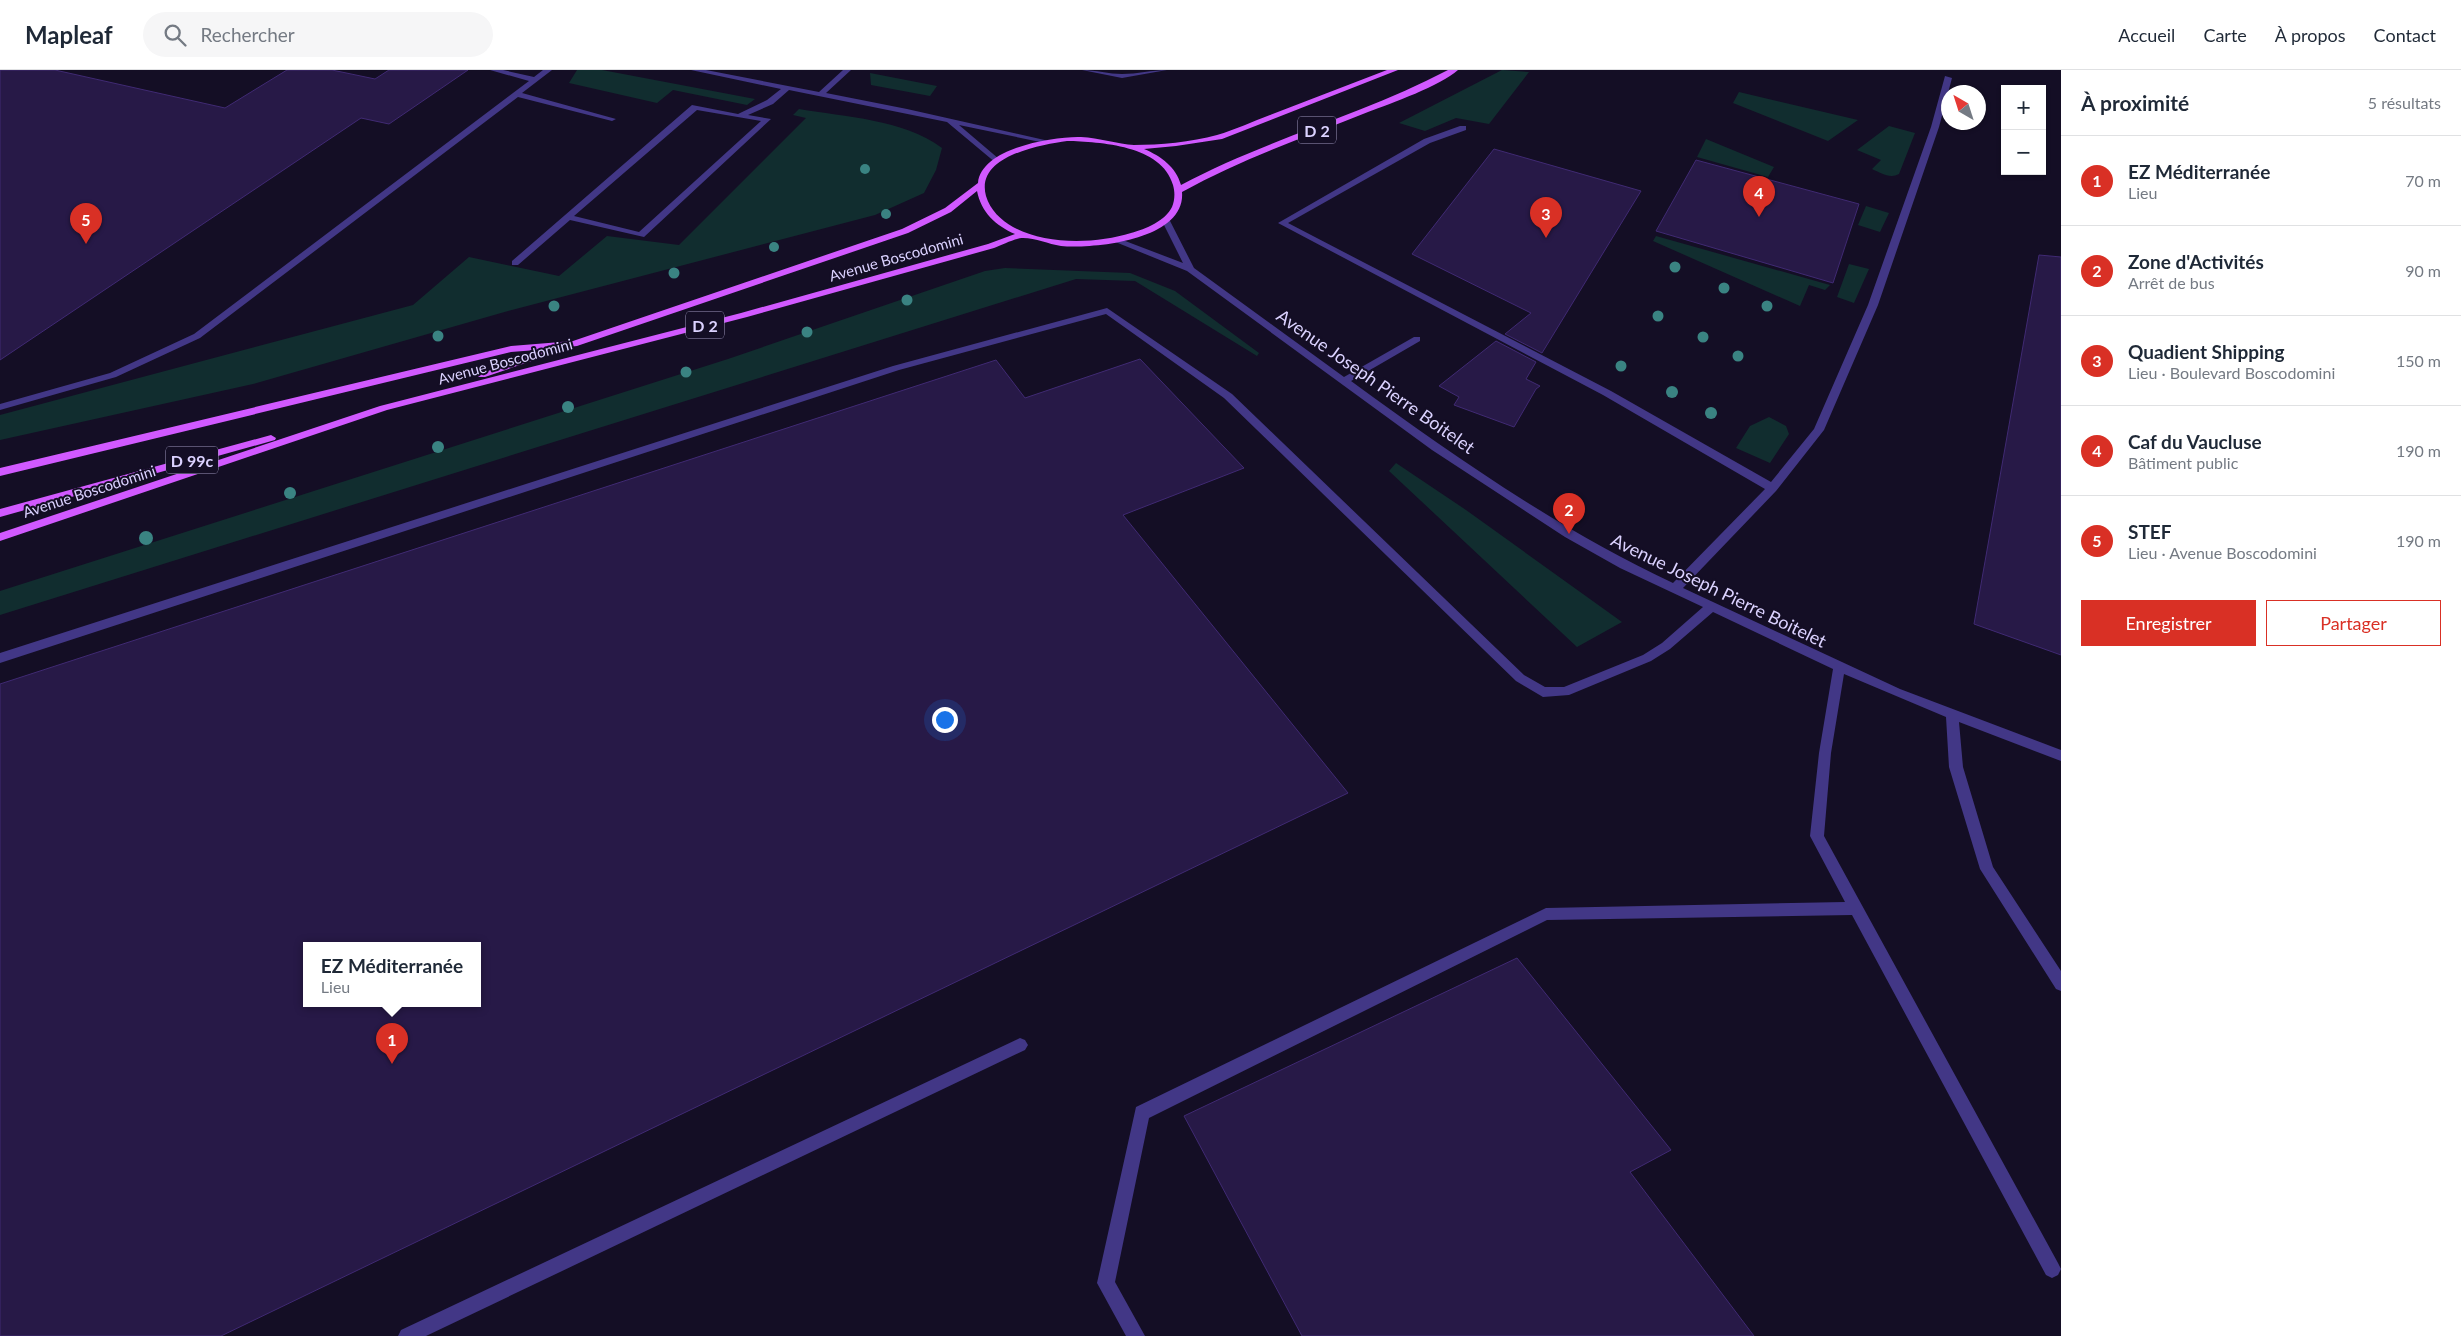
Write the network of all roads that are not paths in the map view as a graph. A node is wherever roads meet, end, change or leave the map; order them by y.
1 (494, 70) edge
2 (548, 70) edge
3 (695, 70) edge
4 (847, 70) edge
5 (1086, 70) edge
6 (1163, 70) edge
7 (1394, 70) edge
8 (1454, 70) edge
9 (1948, 78) dead end
10 (535, 80) junction
11 (786, 89) junction
12 (516, 94) junction
13 (820, 95) junction
14 (739, 116) junction
15 (612, 119) dead end
16 (950, 121) junction
17 (1463, 128) dead end
18 (1045, 141) junction
19 (1132, 147) junction
20 (996, 161) junction
21 (980, 185) junction
22 (1179, 190) junction
23 (568, 217) junction
24 (1166, 219) junction
25 (1024, 234) junction
26 (1117, 240) junction
27 (515, 263) dead end
28 (1190, 269) junction
29 (1417, 338) dead end
30 (574, 344) junction
31 (1344, 381) junction
32 (0, 407) edge
33 (384, 408) junction
34 (0, 472) edge
35 (1772, 488) junction
36 (0, 513) edge
37 (0, 537) edge
38 (1674, 590) junction
39 (1710, 608) junction
40 (0, 658) edge
41 (1839, 667) junction
42 (1952, 714) junction
43 (2061, 756) edge
44 (1857, 908) junction
45 (2061, 984) edge
46 (1020, 1046) dead end
47 (2052, 1269) dead end
48 (407, 1336) edge
49 (1136, 1336) edge

1 - 10 street
2 - 10 street
3 - 11 street
4 - 13 street
5 - 6 street
7 - 19 main road, D 2
8 - 22 main road, D 2
9 - 35 street
10 - 12 street
11 - 13 street
11 - 14 street
12 - 15 street
12 - 32 street
13 - 16 street
14 - 23 street
14 - 23 street
16 - 18 street
16 - 20 street
17 - 35 street
18 - 19 main road
18 - 20 main road
19 - 22 main road
20 - 21 main road, Avenue Boscodomini
21 - 25 main road
21 - 30 main road, Avenue Boscodomini / D 2
22 - 24 main road
23 - 27 street
24 - 26 main road
24 - 28 street, Avenue Joseph Pierre Boitelet
25 - 26 main road
25 - 33 main road, Avenue Boscodomini / D 2
26 - 28 street, Avenue Joseph Pierre Boitelet
28 - 31 street, Avenue Joseph Pierre Boitelet
29 - 31 street
30 - 33 main road, D 99c
30 - 34 main road, Avenue Boscodomini / D 2
31 - 38 street, Avenue Joseph Pierre Boitelet
33 - 36 main road, D 99c
33 - 37 main road, Avenue Boscodomini / D 2
35 - 38 street
38 - 39 street, Avenue Joseph Pierre Boitelet
39 - 40 street
39 - 41 street, Avenue Joseph Pierre Boitelet
41 - 42 street, Avenue Joseph Pierre Boitelet
41 - 44 street
42 - 43 street, Avenue Joseph Pierre Boitelet
42 - 45 street
44 - 47 street
44 - 49 street
46 - 48 street

